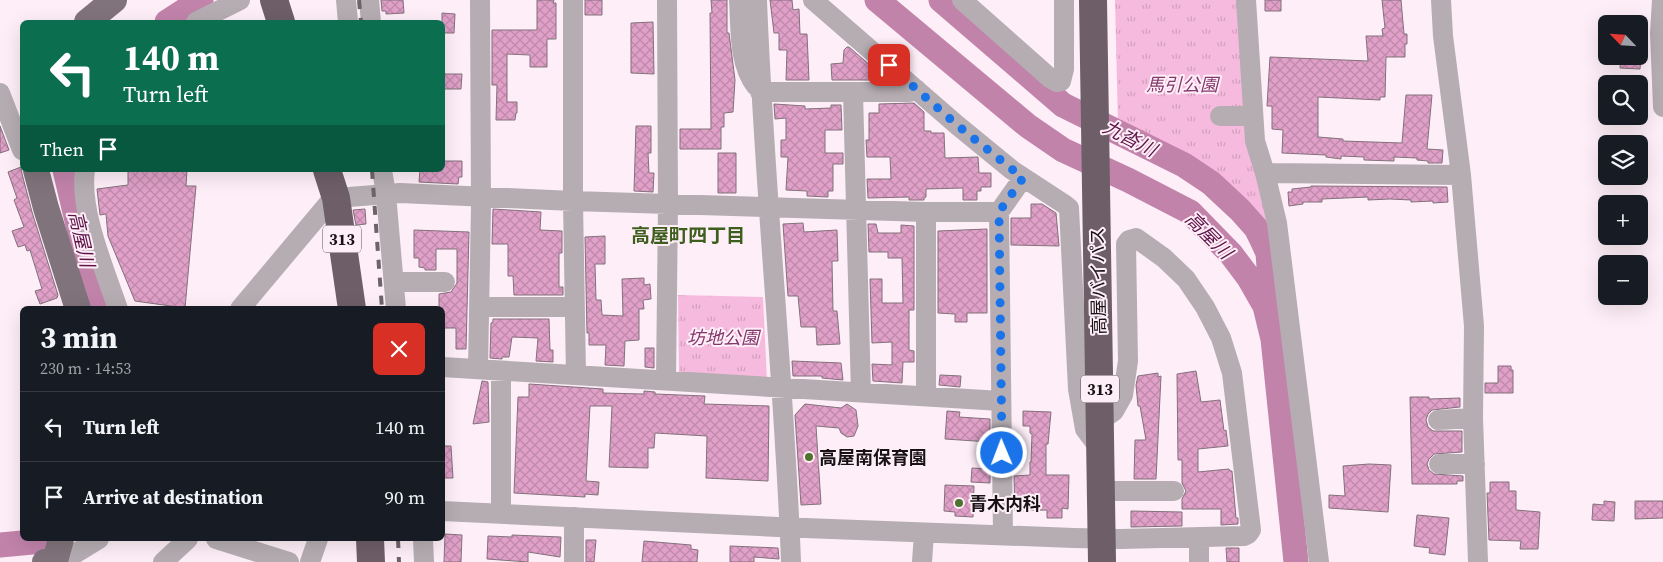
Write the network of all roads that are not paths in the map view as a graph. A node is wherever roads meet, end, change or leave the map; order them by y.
1 (240, 0) edge
2 (274, 0) edge
3 (346, 0) edge
4 (369, 0) edge
5 (480, 0) edge
6 (573, 0) edge
7 (667, 0) edge
8 (739, 0) edge
9 (756, 0) edge
10 (768, 0) edge
11 (813, 0) edge
12 (962, 0) edge
13 (1064, 0) edge
14 (1092, 0) edge
15 (1246, 0) edge
16 (1441, 0) edge
17 (1662, 0) edge
18 (200, 20) edge
19 (280, 20) edge
20 (348, 20) edge
21 (371, 20) edge
22 (916, 89) junction
23 (760, 92) junction
24 (0, 93) edge
25 (853, 93) junction
26 (1663, 107) edge
27 (1220, 116) dead end
28 (1253, 116) junction
29 (20, 145) edge
30 (35, 172) edge
31 (85, 172) edge
32 (329, 172) edge
33 (382, 172) edge
34 (1266, 173) junction
35 (1461, 175) junction
36 (1023, 178) junction
37 (386, 194) junction
38 (480, 196) junction
39 (336, 198) junction
40 (573, 201) junction
41 (668, 204) junction
42 (770, 207) junction
43 (857, 208) junction
44 (926, 212) junction
45 (999, 212) junction
46 (395, 282) junction
47 (445, 282) dead end
48 (77, 306) edge
49 (117, 306) edge
50 (243, 306) edge
51 (352, 306) edge
52 (396, 306) edge
53 (479, 306) junction
54 (575, 307) junction
55 (445, 367) edge
56 (478, 369) junction
57 (501, 371) junction
58 (576, 375) junction
59 (666, 380) junction
60 (780, 389) junction
61 (861, 393) junction
62 (926, 397) junction
63 (1001, 401) junction
64 (1473, 418) junction
65 (1438, 420) dead end
66 (1100, 421) junction
67 (1100, 449) junction
68 (1439, 464) dead end
69 (1475, 464) junction
70 (1100, 491) junction
71 (1174, 492) dead end
72 (445, 511) edge
73 (501, 514) junction
74 (574, 517) junction
75 (790, 527) junction
76 (924, 533) junction
77 (1003, 535) junction
78 (1199, 537) junction
79 (96, 541) edge
80 (186, 541) edge
81 (221, 541) edge
82 (317, 541) edge
83 (370, 541) edge
84 (423, 541) edge
85 (243, 549) edge
86 (1101, 550) edge
87 (55, 556) edge
88 (163, 562) edge
89 (289, 562) edge
90 (310, 562) edge
91 (371, 562) edge
92 (424, 562) edge
93 (574, 562) edge
94 (791, 562) edge
95 (922, 562) edge
96 (1199, 562) edge
97 (1319, 562) edge
98 (1478, 562) edge

1 - 18 street
2 - 19 highway
3 - 20 street
4 - 21 street
5 - 38 street
6 - 40 street
7 - 41 street
8 - 23 street
9 - 23 street
10 - 23 street
11 - 22 street
12 - 13 street
14 - 66 highway, 高屋バイパス / 313
15 - 28 street
16 - 35 street
17 - 26 street
22 - 25 street
22 - 36 street
23 - 25 street
23 - 42 street
24 - 29 street
25 - 43 street
27 - 28 street
28 - 34 street
30 - 48 main road
31 - 49 street
32 - 39 highway, 313
33 - 37 street
34 - 35 street
34 - 97 street
35 - 64 street
36 - 45 street
36 - 67 street
37 - 38 street
37 - 39 street
37 - 46 street
38 - 40 street
38 - 53 street
39 - 50 street
39 - 51 highway, 313
40 - 41 street
40 - 54 street
41 - 42 street
41 - 59 street
42 - 43 street
42 - 60 street
43 - 44 street
43 - 61 street
44 - 45 street
44 - 62 street
45 - 63 street
46 - 47 street
46 - 52 street
53 - 54 street
53 - 56 street
54 - 58 street
55 - 56 street
56 - 57 street
57 - 58 street
57 - 73 street
58 - 59 street
59 - 60 street
60 - 61 street
60 - 75 street
61 - 62 street
62 - 63 street
63 - 77 street
64 - 65 street
64 - 69 street
66 - 67 highway, 高屋バイパス / 313
66 - 78 street
67 - 70 highway, 高屋バイパス / 313
68 - 69 street
69 - 98 street
70 - 71 street
70 - 86 highway, 高屋バイパス / 313
72 - 73 street
73 - 74 street
74 - 75 street
74 - 93 street
75 - 76 street
75 - 94 street
76 - 77 street
76 - 95 street
77 - 86 street
78 - 86 street
78 - 96 street
79 - 87 street
80 - 88 street
81 - 85 street
82 - 90 street
83 - 91 highway
84 - 92 street
85 - 89 street

